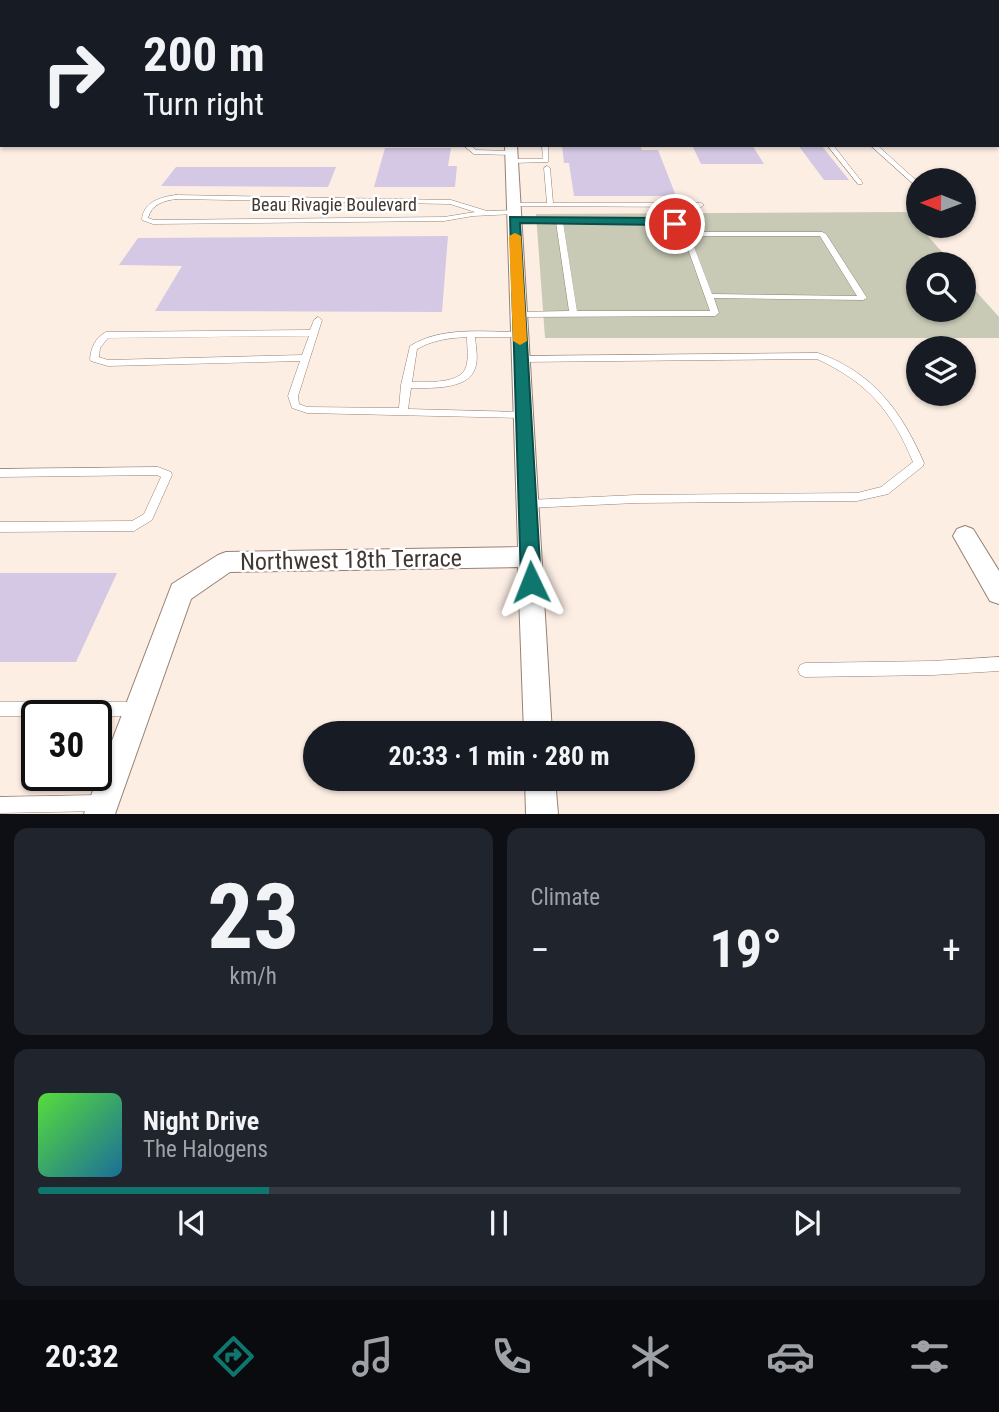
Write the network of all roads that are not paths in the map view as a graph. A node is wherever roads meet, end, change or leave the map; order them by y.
1 (468, 147) edge
2 (545, 147) edge
3 (832, 147) edge
4 (875, 147) edge
5 (511, 153) edge
6 (547, 168) dead end
7 (906, 175) edge
8 (860, 183) dead end
9 (550, 205) junction
10 (701, 205) dead end
11 (514, 212) junction
12 (486, 213) junction
13 (559, 220) junction
14 (685, 233) junction
15 (710, 296) junction
16 (519, 314) junction
17 (573, 314) junction
18 (318, 320) dead end
19 (314, 333) junction
20 (520, 335) junction
21 (471, 336) junction
22 (306, 358) junction
23 (521, 359) junction
24 (406, 384) junction
25 (403, 412) junction
26 (523, 415) junction
27 (0, 473) edge
28 (528, 504) junction
29 (0, 527) edge
30 (965, 536) dead end
31 (530, 557) junction
32 (999, 593) edge
33 (999, 664) edge
34 (805, 670) dead end
35 (0, 709) edge
36 (138, 709) junction
37 (537, 721) edge
38 (540, 791) edge
39 (0, 805) edge
40 (101, 808) edge
41 (541, 814) edge

1 - 5 lane
2 - 5 lane
3 - 8 lane
4 - 7 lane
5 - 11 street
6 - 9 lane
9 - 10 lane
9 - 11 lane
11 - 12 lane, Beau Rivagie Boulevard
11 - 13 lane
11 - 16 street
12 - 12 lane, Beau Rivagie Boulevard
13 - 14 lane
13 - 17 lane
14 - 15 lane
14 - 15 lane
15 - 17 lane
16 - 17 lane
16 - 20 street
18 - 19 lane
19 - 22 lane
19 - 22 lane
20 - 21 lane
20 - 23 street
21 - 24 lane
21 - 24 lane
22 - 25 lane
23 - 26 street
23 - 28 lane
24 - 25 lane
25 - 26 lane
26 - 28 street
27 - 29 lane
28 - 31 street
30 - 32 street
31 - 36 street, Northwest 18th Terrace
31 - 37 street
33 - 34 lane
35 - 36 lane
36 - 40 street
38 - 41 street
39 - 40 lane

